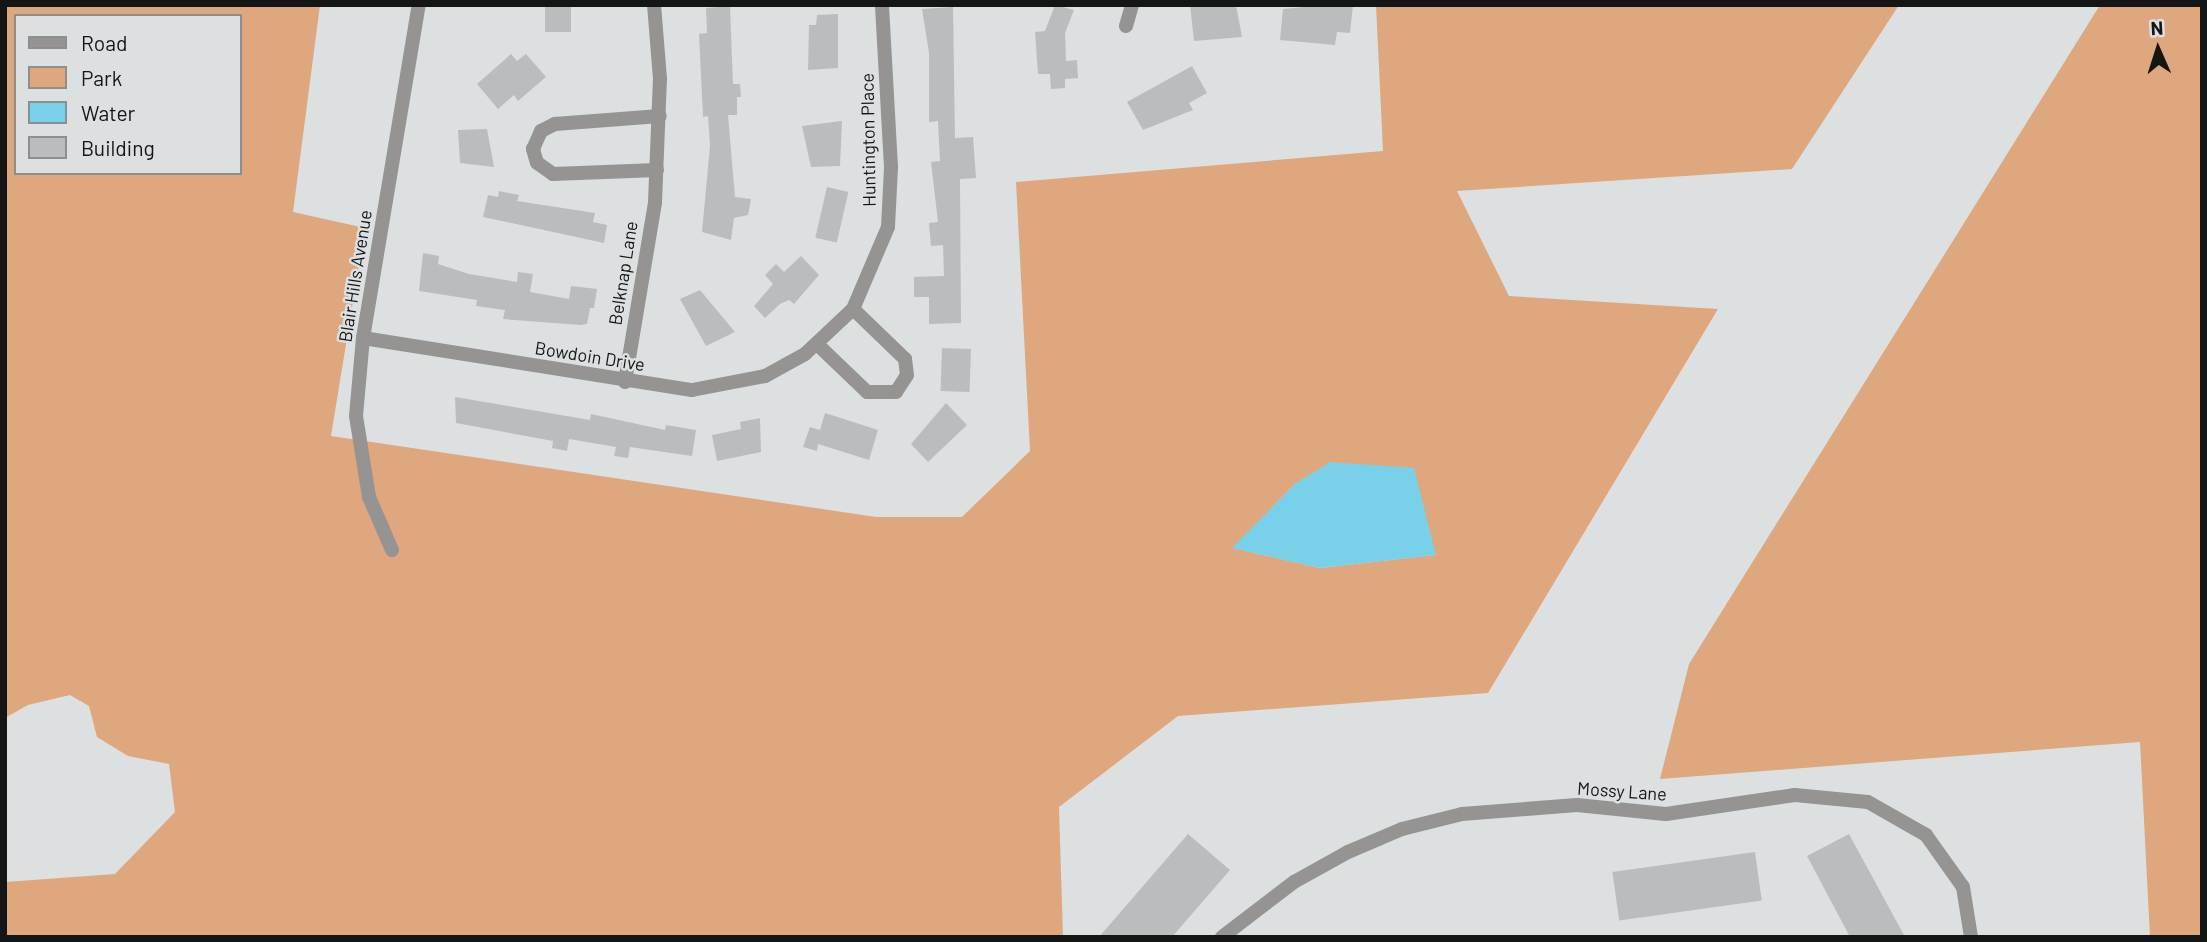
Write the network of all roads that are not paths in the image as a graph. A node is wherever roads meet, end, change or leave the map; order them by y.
1 (419, 5) edge
2 (654, 5) edge
3 (882, 5) edge
4 (1132, 5) edge
5 (1126, 26) dead end
6 (660, 117) junction
7 (657, 170) junction
8 (853, 309) junction
9 (363, 338) junction
10 (818, 345) junction
11 (805, 354) joint
12 (625, 382) junction
13 (392, 550) dead end
14 (1222, 937) edge
15 (1971, 937) edge

1 - 9 street, Blair Hills Avenue
2 - 6 street, Belknap Lane
3 - 8 street, Huntington Place
4 - 5 street
6 - 7 street, Belknap Lane
6 - 7 street
7 - 12 street, Belknap Lane
8 - 10 street, Huntington Place
8 - 10 street
9 - 12 street, Bowdoin Drive
9 - 13 street, Blair Hills Avenue
10 - 11 street, Huntington Place
11 - 12 street, Bowdoin Drive
14 - 15 street, Mossy Lane

